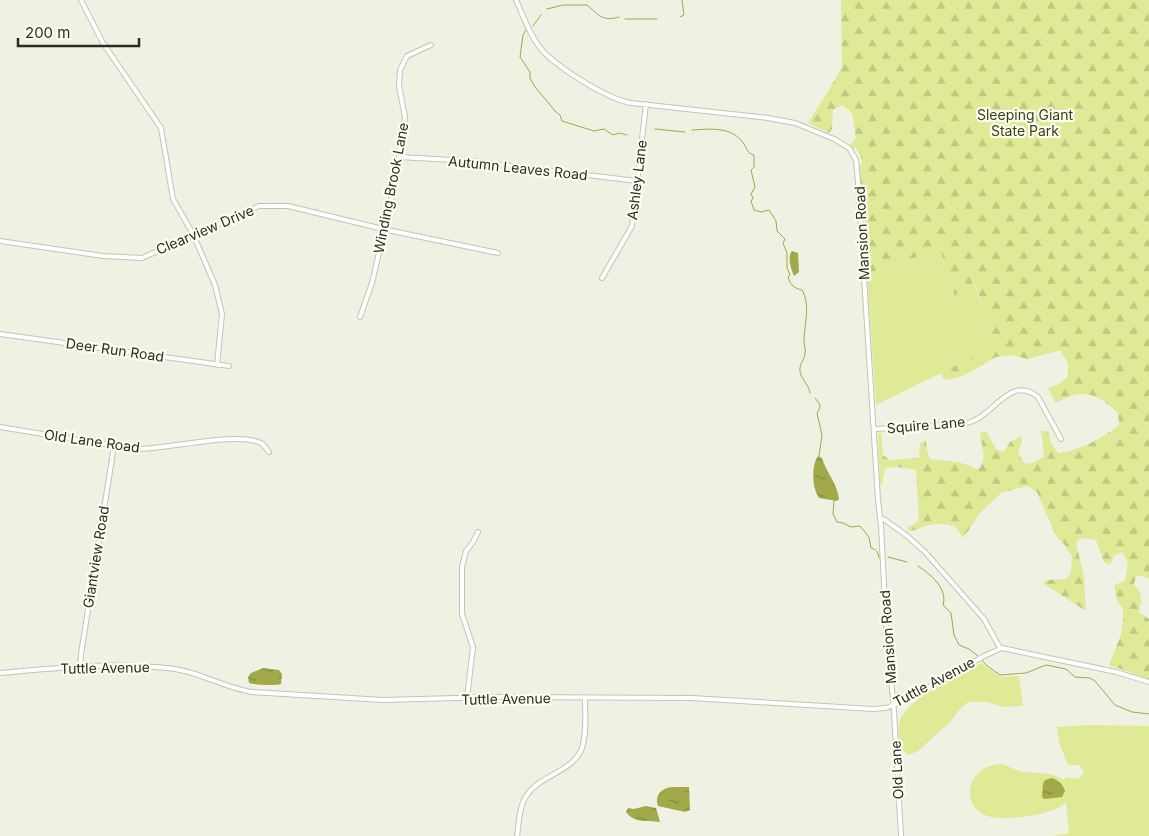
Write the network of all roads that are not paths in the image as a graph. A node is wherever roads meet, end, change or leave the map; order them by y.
1 (82, 0) edge
2 (516, 0) edge
3 (431, 45) dead end
4 (646, 104) junction
5 (399, 157) junction
6 (637, 181) junction
7 (383, 229) junction
8 (193, 234) junction
9 (0, 241) edge
10 (498, 253) dead end
11 (602, 278) dead end
12 (360, 316) dead end
13 (0, 334) edge
14 (217, 365) junction
15 (229, 366) dead end
16 (0, 427) edge
17 (874, 429) junction
18 (1061, 439) dead end
19 (114, 446) junction
20 (268, 452) dead end
21 (880, 518) junction
22 (478, 532) dead end
23 (1000, 648) junction
24 (80, 667) junction
25 (0, 673) edge
26 (1149, 682) edge
27 (467, 698) junction
28 (585, 698) junction
29 (893, 705) junction
30 (517, 836) edge
31 (901, 836) edge

1 - 8 street
2 - 4 street, Mansion Road
3 - 5 street, Winding Brook Lane
4 - 6 street, Ashley Lane
4 - 17 street, Mansion Road
5 - 6 street, Autumn Leaves Road
5 - 7 street, Winding Brook Lane
6 - 11 street, Ashley Lane
7 - 8 street, Clearview Drive
7 - 10 street, Clearview Drive
7 - 12 street, Winding Brook Lane
8 - 9 street, Clearview Drive
8 - 14 street
13 - 14 street, Deer Run Road
14 - 15 street, Deer Run Road
16 - 19 street, Old Lane Road
17 - 18 street, Squire Lane
17 - 21 street, Mansion Road
19 - 20 street, Old Lane Road
19 - 24 street, Giantview Road
21 - 23 street
21 - 29 street, Mansion Road
22 - 27 street
23 - 26 street
23 - 29 street, Tuttle Avenue
24 - 25 street, Tuttle Avenue
24 - 27 street, Tuttle Avenue
27 - 28 street, Tuttle Avenue
28 - 29 street, Tuttle Avenue
28 - 30 street
29 - 31 street, Old Lane

